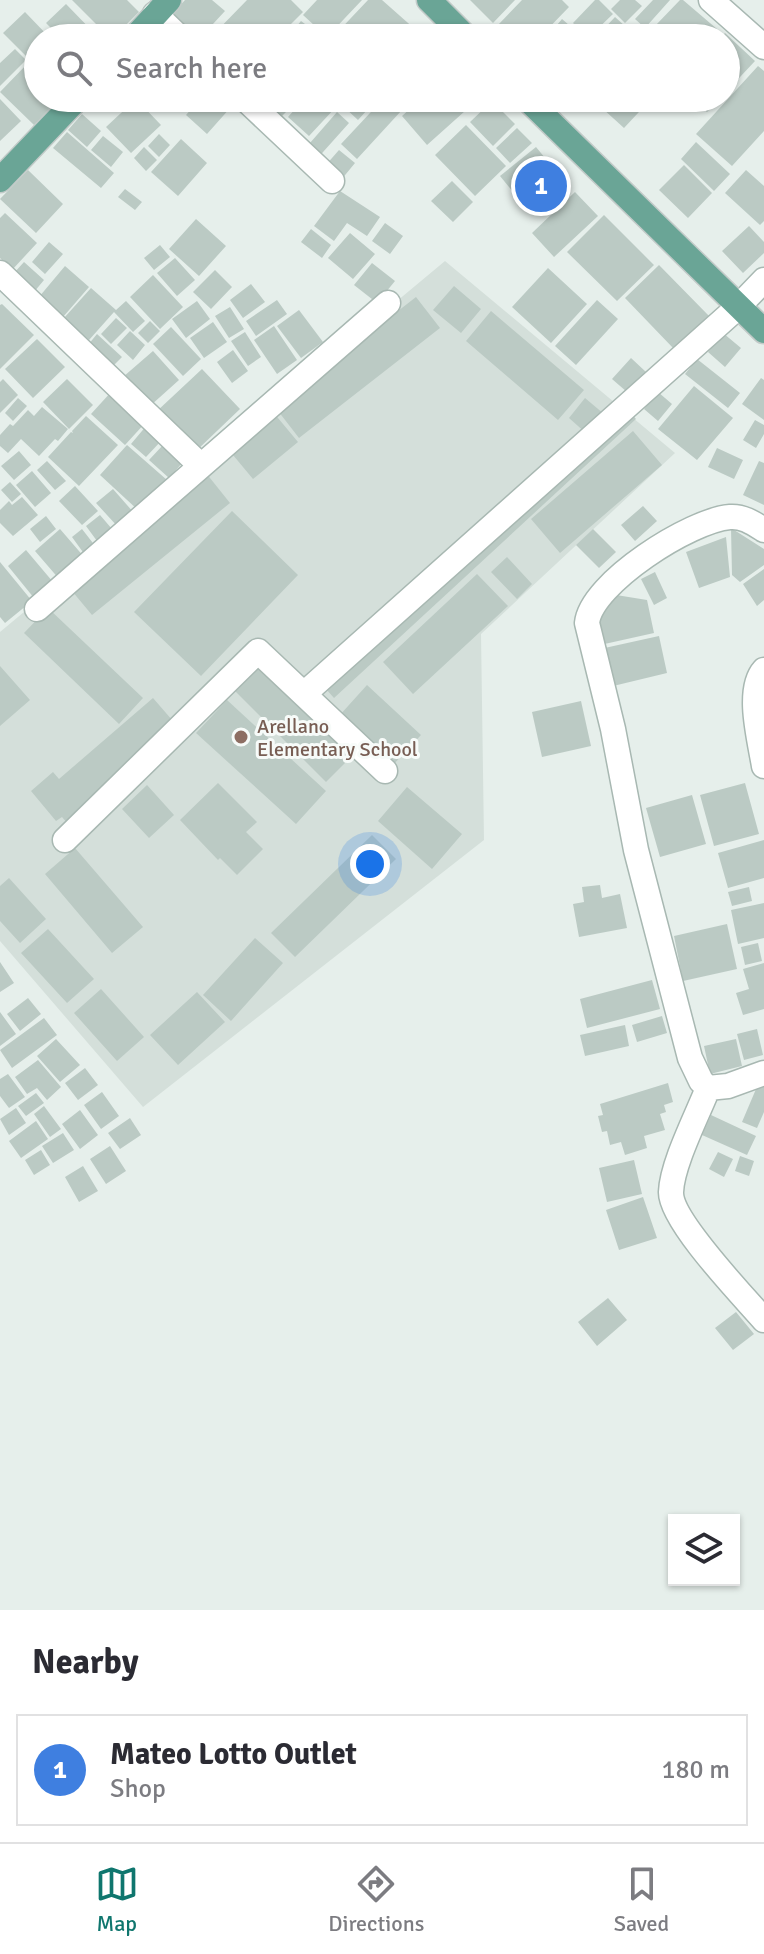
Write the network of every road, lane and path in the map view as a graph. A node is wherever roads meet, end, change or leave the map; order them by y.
1 (429, 0) edge
2 (711, 0) edge
3 (162, 7) edge
4 (147, 24) edge
5 (453, 24) edge
6 (738, 24) edge
7 (740, 26) edge
8 (764, 47) edge
9 (65, 112) edge
10 (259, 112) edge
11 (540, 112) edge
12 (0, 180) edge
13 (332, 181) dead end
14 (0, 273) edge
15 (764, 280) edge
16 (388, 303) dead end
17 (738, 307) junction
18 (764, 331) edge
19 (200, 465) junction
20 (764, 530) edge
21 (37, 609) dead end
22 (764, 670) edge
23 (305, 693) junction
24 (764, 766) edge
25 (385, 771) dead end
26 (65, 840) dead end
27 (764, 1073) edge
28 (708, 1088) junction
29 (764, 1320) edge

1 - 5 main road
2 - 6 street
3 - 4 main road
7 - 8 street
9 - 12 main road
10 - 13 street
11 - 17 main road
14 - 19 street
15 - 17 street
16 - 19 street
17 - 18 main road
17 - 23 street
19 - 21 street
20 - 28 street
22 - 24 street
23 - 25 street
23 - 26 street
27 - 28 street
28 - 29 street

